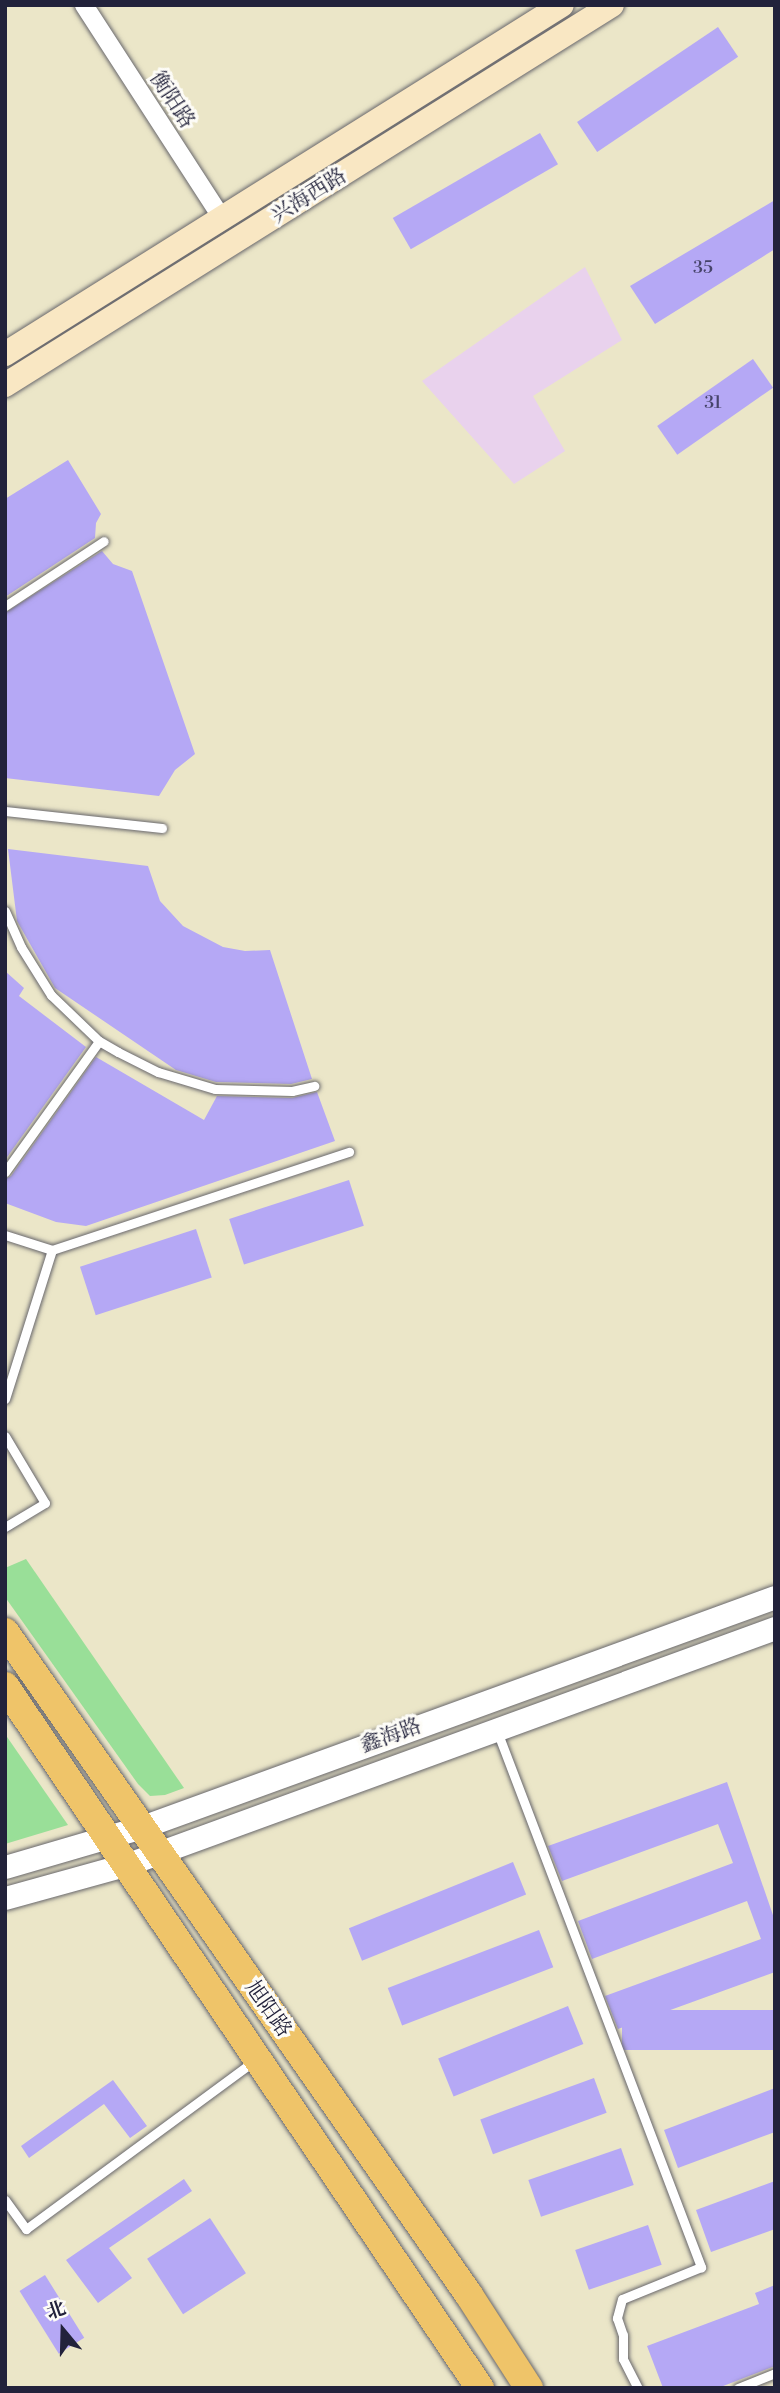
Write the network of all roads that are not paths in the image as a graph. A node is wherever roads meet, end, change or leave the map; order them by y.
1 (84, 5) edge
2 (612, 5) edge
3 (559, 6) edge
4 (223, 220) junction
5 (5, 355) edge
6 (5, 384) edge
7 (104, 541) dead end
8 (5, 606) edge
9 (5, 811) edge
10 (162, 828) dead end
11 (5, 911) edge
12 (99, 1041) junction
13 (314, 1086) dead end
14 (349, 1152) dead end
15 (5, 1172) edge
16 (5, 1235) edge
17 (52, 1250) junction
18 (5, 1399) edge
19 (5, 1436) edge
20 (5, 1527) edge
21 (775, 1597) edge
22 (775, 1628) edge
23 (5, 1632) edge
24 (5, 1686) edge
25 (496, 1729) junction
26 (142, 1827) junction
27 (110, 1837) junction
28 (158, 1853) junction
29 (128, 1864) junction
30 (5, 1867) edge
31 (5, 1898) edge
32 (258, 2057) junction
33 (5, 2200) edge
34 (775, 2373) edge
35 (480, 2388) edge
36 (529, 2388) edge
37 (638, 2388) edge
38 (738, 2388) edge

1 - 4 street, 衡阳路
2 - 6 main road, 兴海西路
3 - 4 main road, 兴海西路
4 - 5 main road, 兴海西路
7 - 8 lane
9 - 10 lane
11 - 12 lane
12 - 13 lane
12 - 15 lane
14 - 17 lane
16 - 17 lane
17 - 18 lane
19 - 20 lane
21 - 26 street, 鑫海路
22 - 25 street, 鑫海路
23 - 26 main road, 旭阳路
24 - 27 main road, 旭阳路
25 - 28 street, 鑫海路
25 - 37 lane
26 - 27 street, 鑫海路
26 - 28 main road, 旭阳路
27 - 29 main road, 旭阳路
27 - 30 street, 鑫海路
28 - 29 street, 鑫海路
28 - 36 main road, 旭阳路
29 - 31 street, 鑫海路
29 - 32 main road, 旭阳路
32 - 33 lane
32 - 35 main road, 旭阳路
34 - 38 lane

